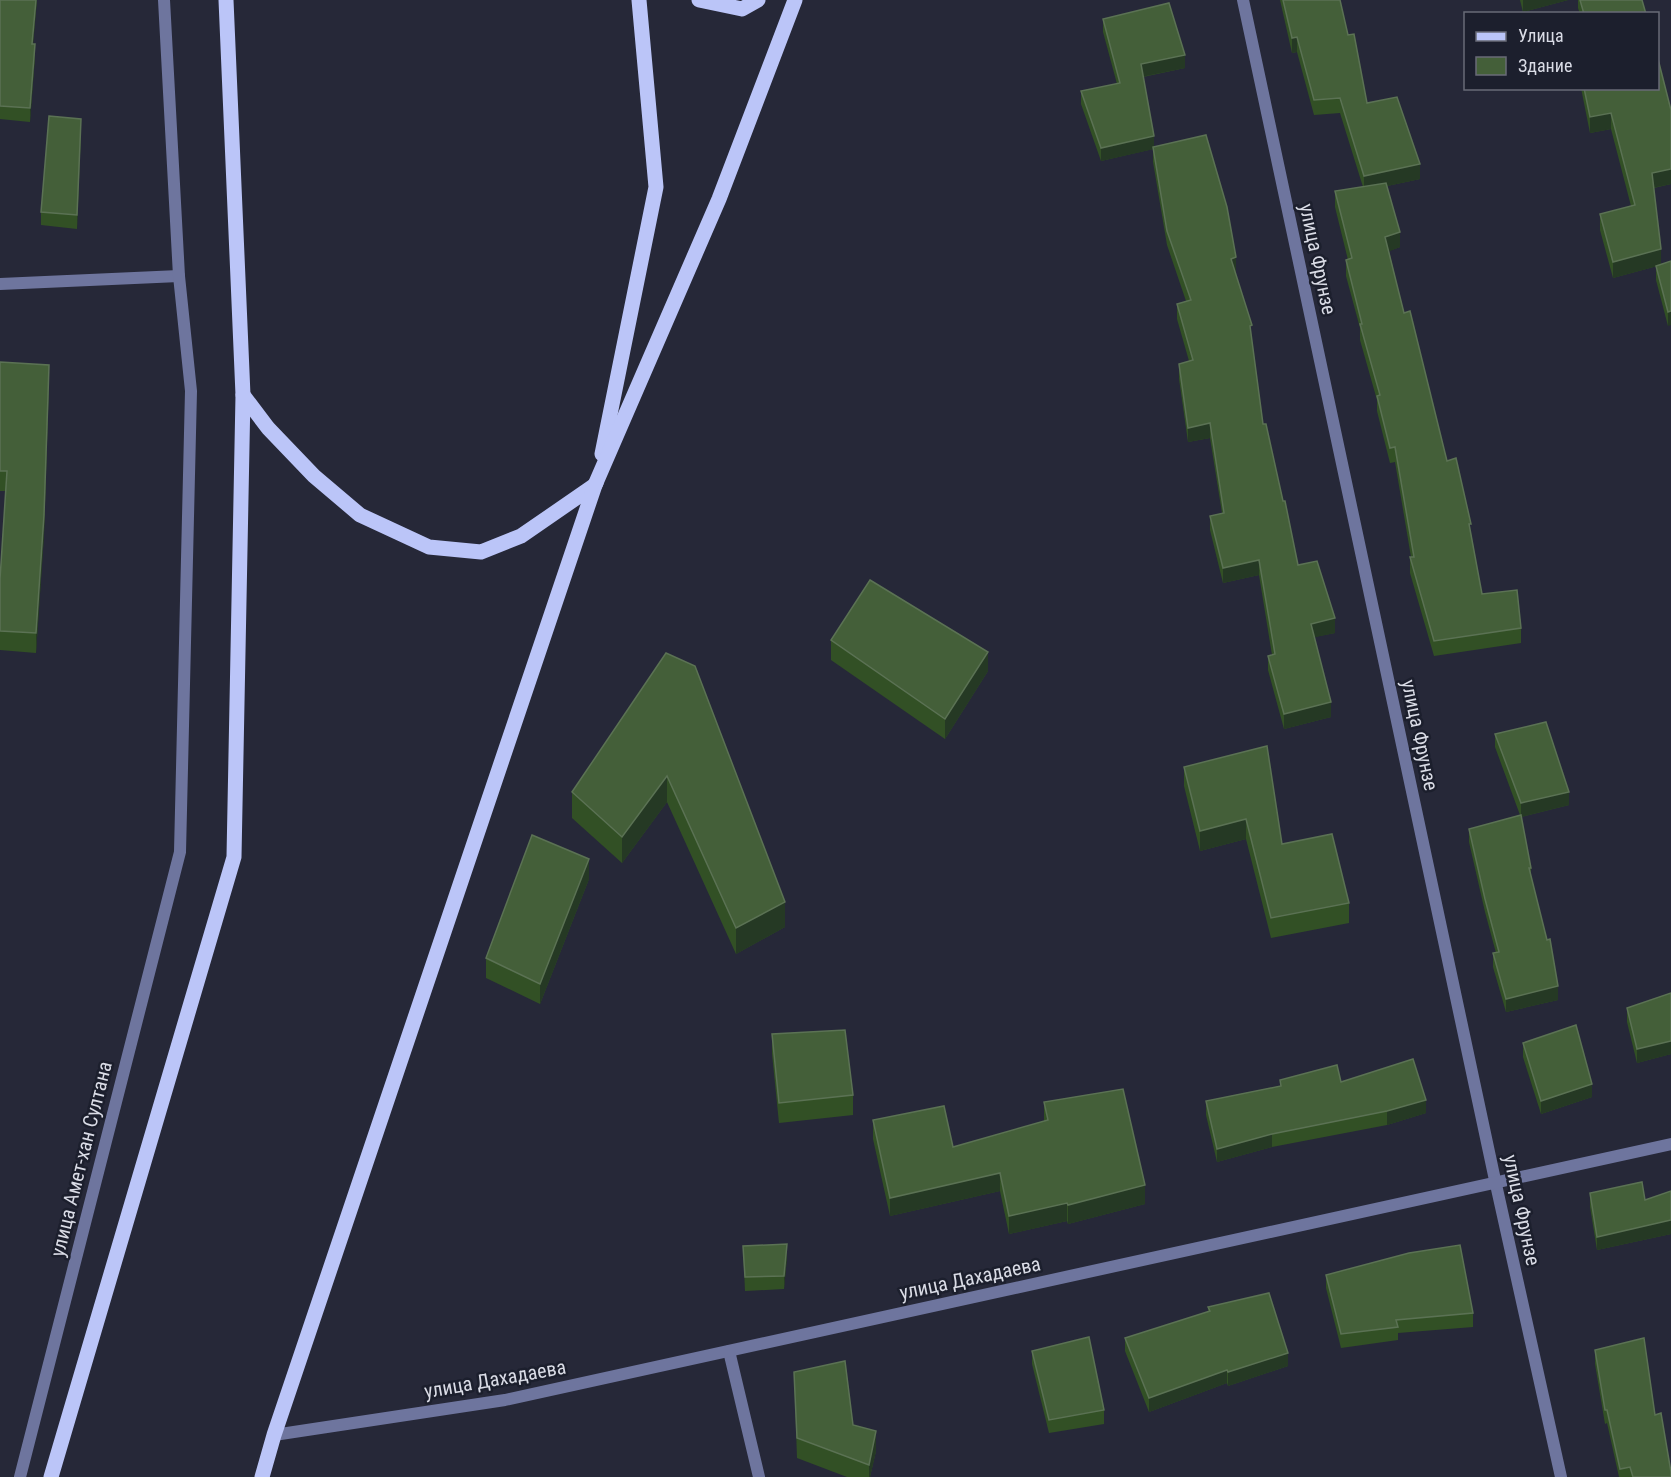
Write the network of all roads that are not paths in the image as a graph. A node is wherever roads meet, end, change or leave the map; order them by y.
1 (165, 0) edge
2 (639, 0) edge
3 (699, 0) edge
4 (758, 0) edge
5 (795, 0) edge
6 (1243, 0) edge
7 (226, 1) edge
8 (179, 276) junction
9 (0, 284) edge
10 (243, 395) junction
11 (596, 485) junction
12 (1671, 1144) edge
13 (1496, 1184) junction
14 (729, 1351) junction
15 (274, 1435) junction
16 (20, 1477) edge
17 (51, 1477) edge
18 (262, 1477) edge
19 (759, 1477) edge
20 (1561, 1477) edge

1 - 8 street, улица Амет-хан Султана
2 - 11 main road
3 - 4 main road
5 - 11 main road
6 - 13 street, улица Фрунзе
7 - 10 main road
8 - 9 street
8 - 16 street, улица Амет-хан Султана
10 - 11 main road
10 - 17 main road
11 - 15 main road
12 - 13 street, улица Дахадаева
13 - 14 street, улица Дахадаева
13 - 20 street, улица Фрунзе
14 - 15 street, улица Дахадаева
14 - 19 street
15 - 18 main road

